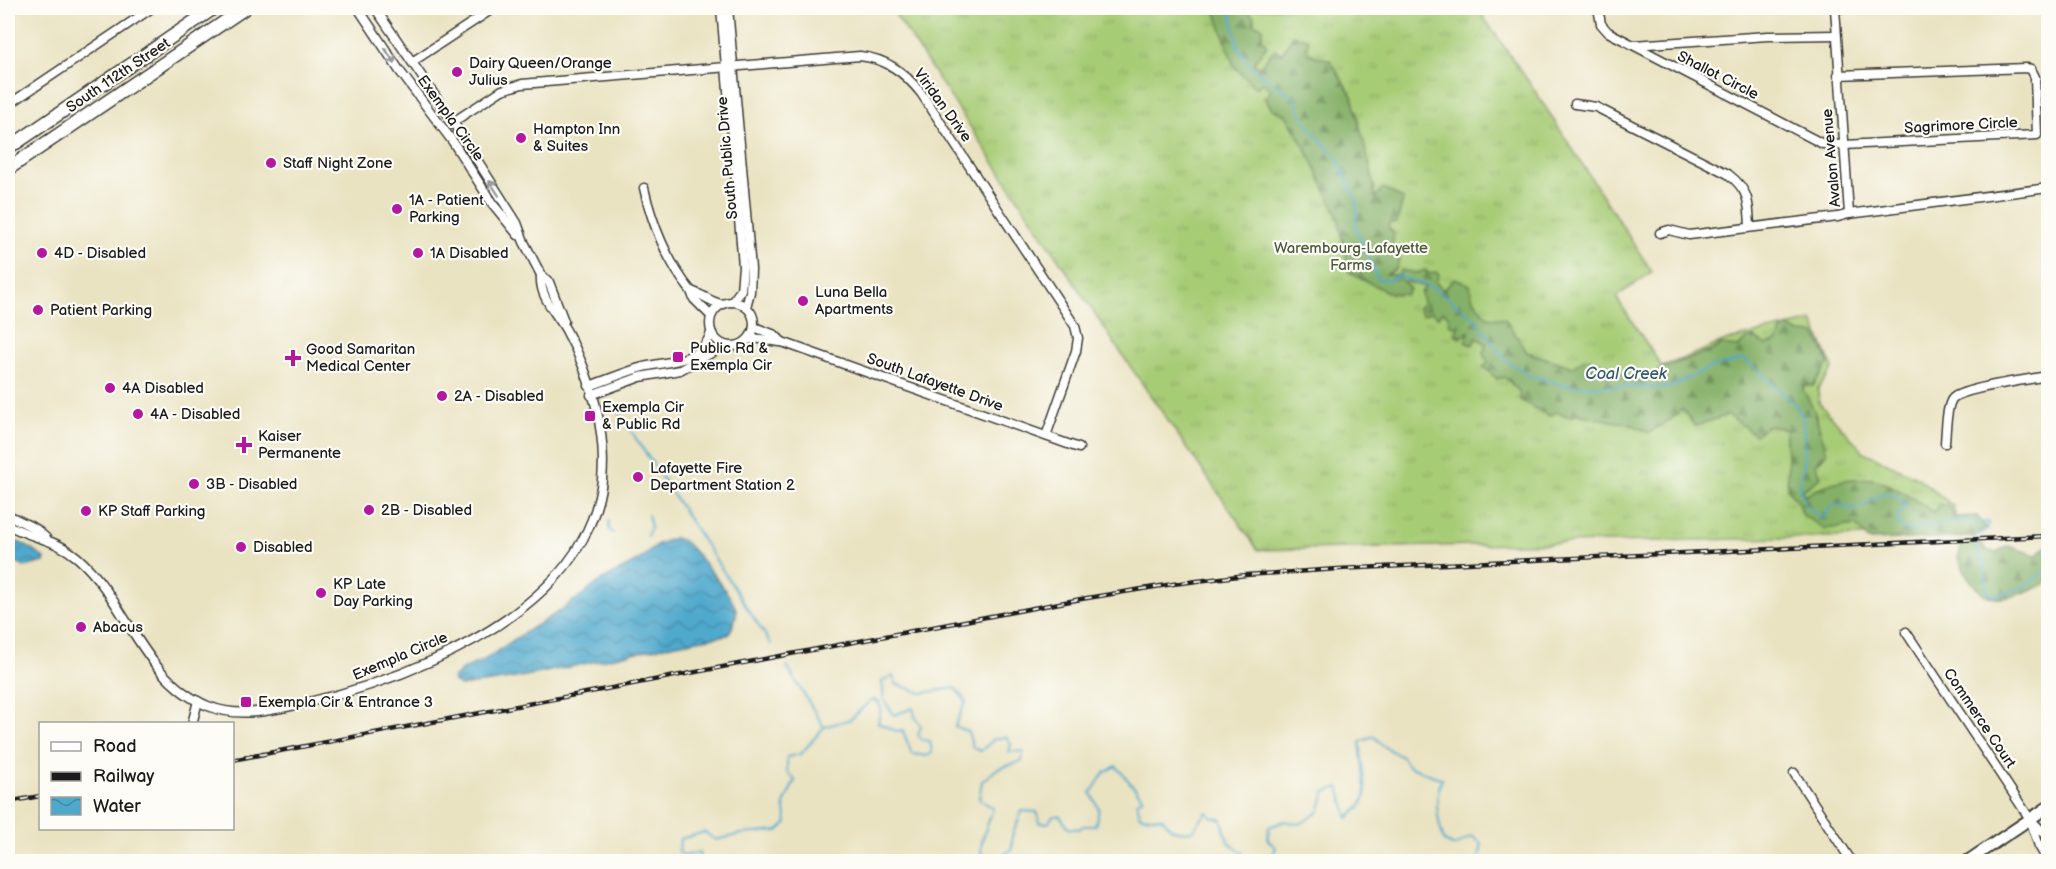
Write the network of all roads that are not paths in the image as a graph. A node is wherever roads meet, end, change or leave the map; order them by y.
1 (152, 8) edge
2 (214, 8) edge
3 (245, 8) edge
4 (358, 8) edge
5 (375, 8) edge
6 (494, 8) edge
7 (721, 8) edge
8 (728, 8) edge
9 (1598, 8) edge
10 (1835, 8) edge
11 (1848, 8) edge
12 (1836, 35) junction
13 (1631, 45) junction
14 (412, 62) junction
15 (730, 67) junction
16 (1838, 75) junction
17 (1575, 104) dead end
18 (8, 105) edge
19 (453, 123) junction
20 (1844, 146) junction
21 (10, 147) edge
22 (8, 169) edge
23 (2049, 188) edge
24 (644, 189) dead end
25 (1849, 214) junction
26 (1750, 227) junction
27 (1660, 233) dead end
28 (524, 242) junction
29 (692, 291) junction
30 (732, 302) junction
31 (721, 304) junction
32 (746, 307) junction
33 (711, 316) junction
34 (754, 327) junction
35 (711, 333) junction
36 (748, 340) junction
37 (782, 342) junction
38 (727, 346) junction
39 (2049, 376) edge
40 (590, 390) junction
41 (1046, 436) junction
42 (1945, 444) dead end
43 (1079, 448) dead end
44 (8, 515) edge
45 (8, 525) edge
46 (46, 538) junction
47 (1906, 632) dead end
48 (198, 701) junction
49 (192, 722) edge
50 (1794, 772) dead end
51 (2049, 807) edge
52 (2030, 819) junction
53 (2049, 837) edge
54 (1852, 861) edge
55 (1966, 861) edge
56 (2049, 861) edge

1 - 18 street
2 - 21 main road, South 112th Street
3 - 22 main road, South 112th Street
4 -> 28 street, Exempla Circle
5 - 14 street, Exempla Circle
6 - 14 street
7 - 15 street, South Public Drive
8 - 15 street, South Public Drive
9 - 13 street, Shallot Circle
10 - 11 street
10 - 12 street, Avalon Avenue
12 - 13 street
12 - 16 street, Avalon Avenue
13 - 20 street, Shallot Circle
14 - 19 street, Exempla Circle
15 - 19 street, Viridan Drive
15 - 30 street, South Public Drive
15 - 32 street, South Public Drive
15 - 41 street, Viridan Drive
16 - 20 street, Avalon Avenue
16 - 20 street, Sagrimore Circle
17 - 26 street
28 -> 19 street, Exempla Circle
20 - 25 street, Avalon Avenue
23 - 25 street, Avalon Avenue
24 - 29 street
25 - 26 street
26 - 27 street
28 - 40 street, Exempla Circle
29 - 31 street
29 - 33 street
30 - 31 street
30 - 32 street
31 - 33 street
32 - 34 street
33 - 35 street
34 - 36 street
34 - 37 street, South Lafayette Drive
35 - 38 street
35 - 40 street
36 - 37 street, South Lafayette Drive
36 - 38 street
37 - 41 street, South Lafayette Drive
38 - 40 street
39 - 42 street
40 - 48 street, Exempla Circle
41 - 43 street, South Lafayette Drive
44 - 46 street, Exempla Circle
45 - 46 street, Exempla Circle
46 - 48 street, Exempla Circle
47 - 52 street, Commerce Court
48 - 49 street
50 - 54 street
51 - 52 main road
52 - 53 street
52 - 55 main road
52 - 56 street

